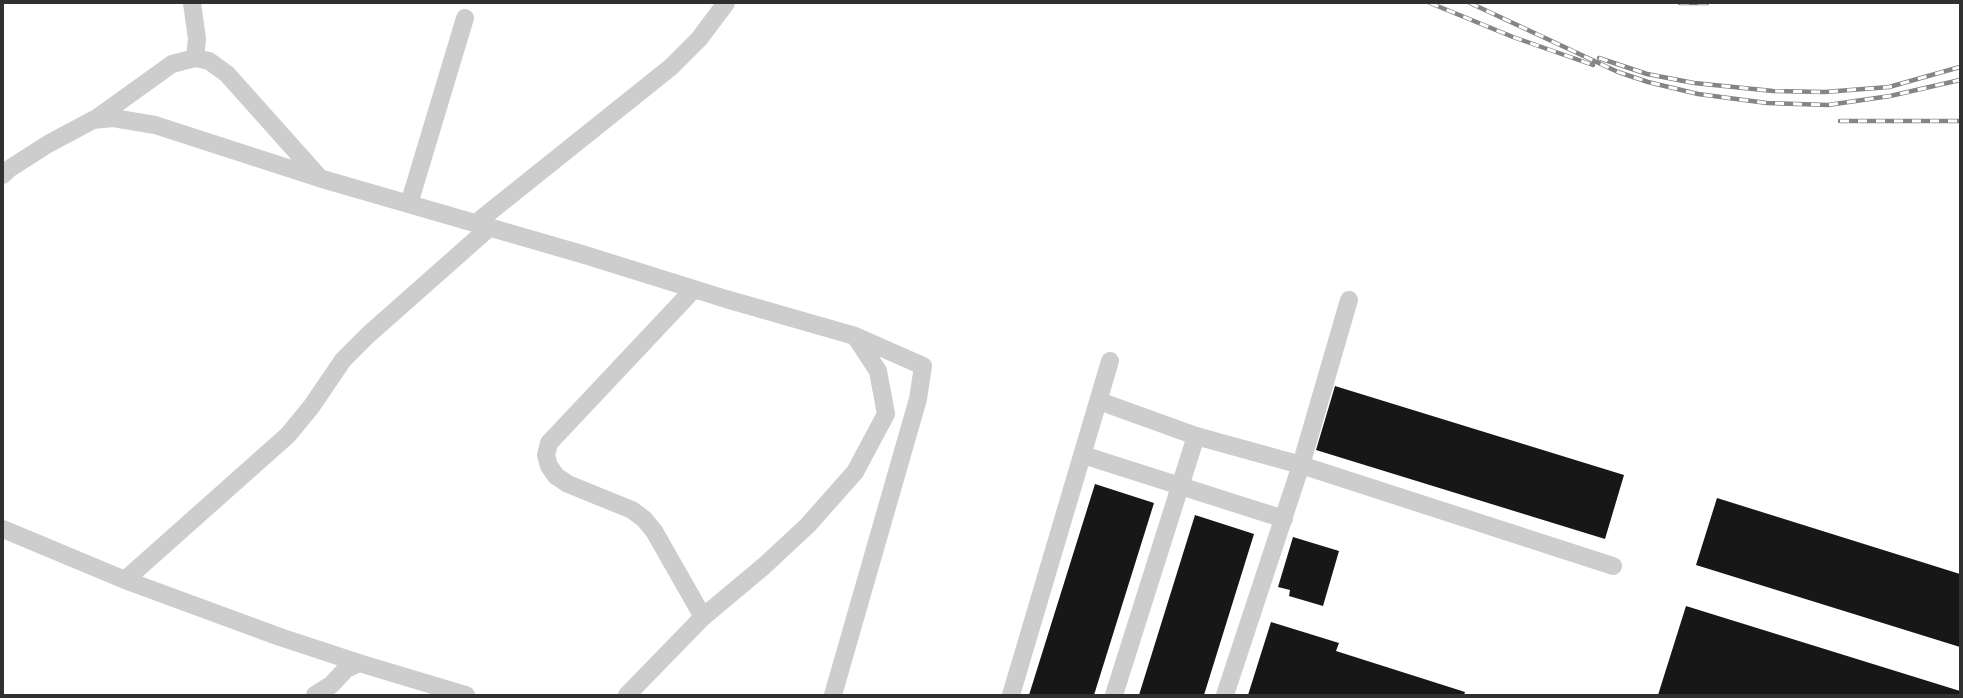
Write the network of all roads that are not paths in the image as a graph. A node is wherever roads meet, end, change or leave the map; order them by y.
1 (192, 3) edge
2 (726, 3) edge
3 (465, 18) dead end
4 (195, 58) junction
5 (93, 120) junction
6 (3, 175) edge
7 (319, 178) junction
8 (409, 204) junction
9 (483, 225) junction
10 (694, 289) junction
11 (1349, 300) dead end
12 (855, 336) junction
13 (1110, 361) dead end
14 (1099, 401) junction
15 (1196, 436) junction
16 (1083, 455) junction
17 (1301, 465) junction
18 (1180, 487) junction
19 (1284, 519) junction
20 (3, 529) edge
21 (1613, 566) dead end
22 (125, 580) junction
23 (703, 617) junction
24 (359, 663) junction
25 (315, 695) edge
26 (466, 695) edge
27 (627, 695) edge
28 (833, 695) edge
29 (1011, 695) edge
30 (1114, 695) edge
31 (1225, 695) edge

1 - 4 street
2 - 9 street
3 - 8 street
4 - 5 street
4 - 7 street
5 - 6 street
5 - 7 street
7 - 8 street
8 - 9 street
9 - 10 street
9 - 22 street
10 - 12 street
10 - 23 street
11 - 17 street
12 - 23 street
12 - 28 street
13 - 14 street
14 - 15 street
14 - 16 street
15 - 17 street
15 - 18 street
16 - 18 street
16 - 29 street
17 - 19 street
17 - 21 street
18 - 19 street
18 - 30 street
19 - 31 street
20 - 22 street
22 - 24 street
23 - 27 street
24 - 25 street
24 - 26 street

